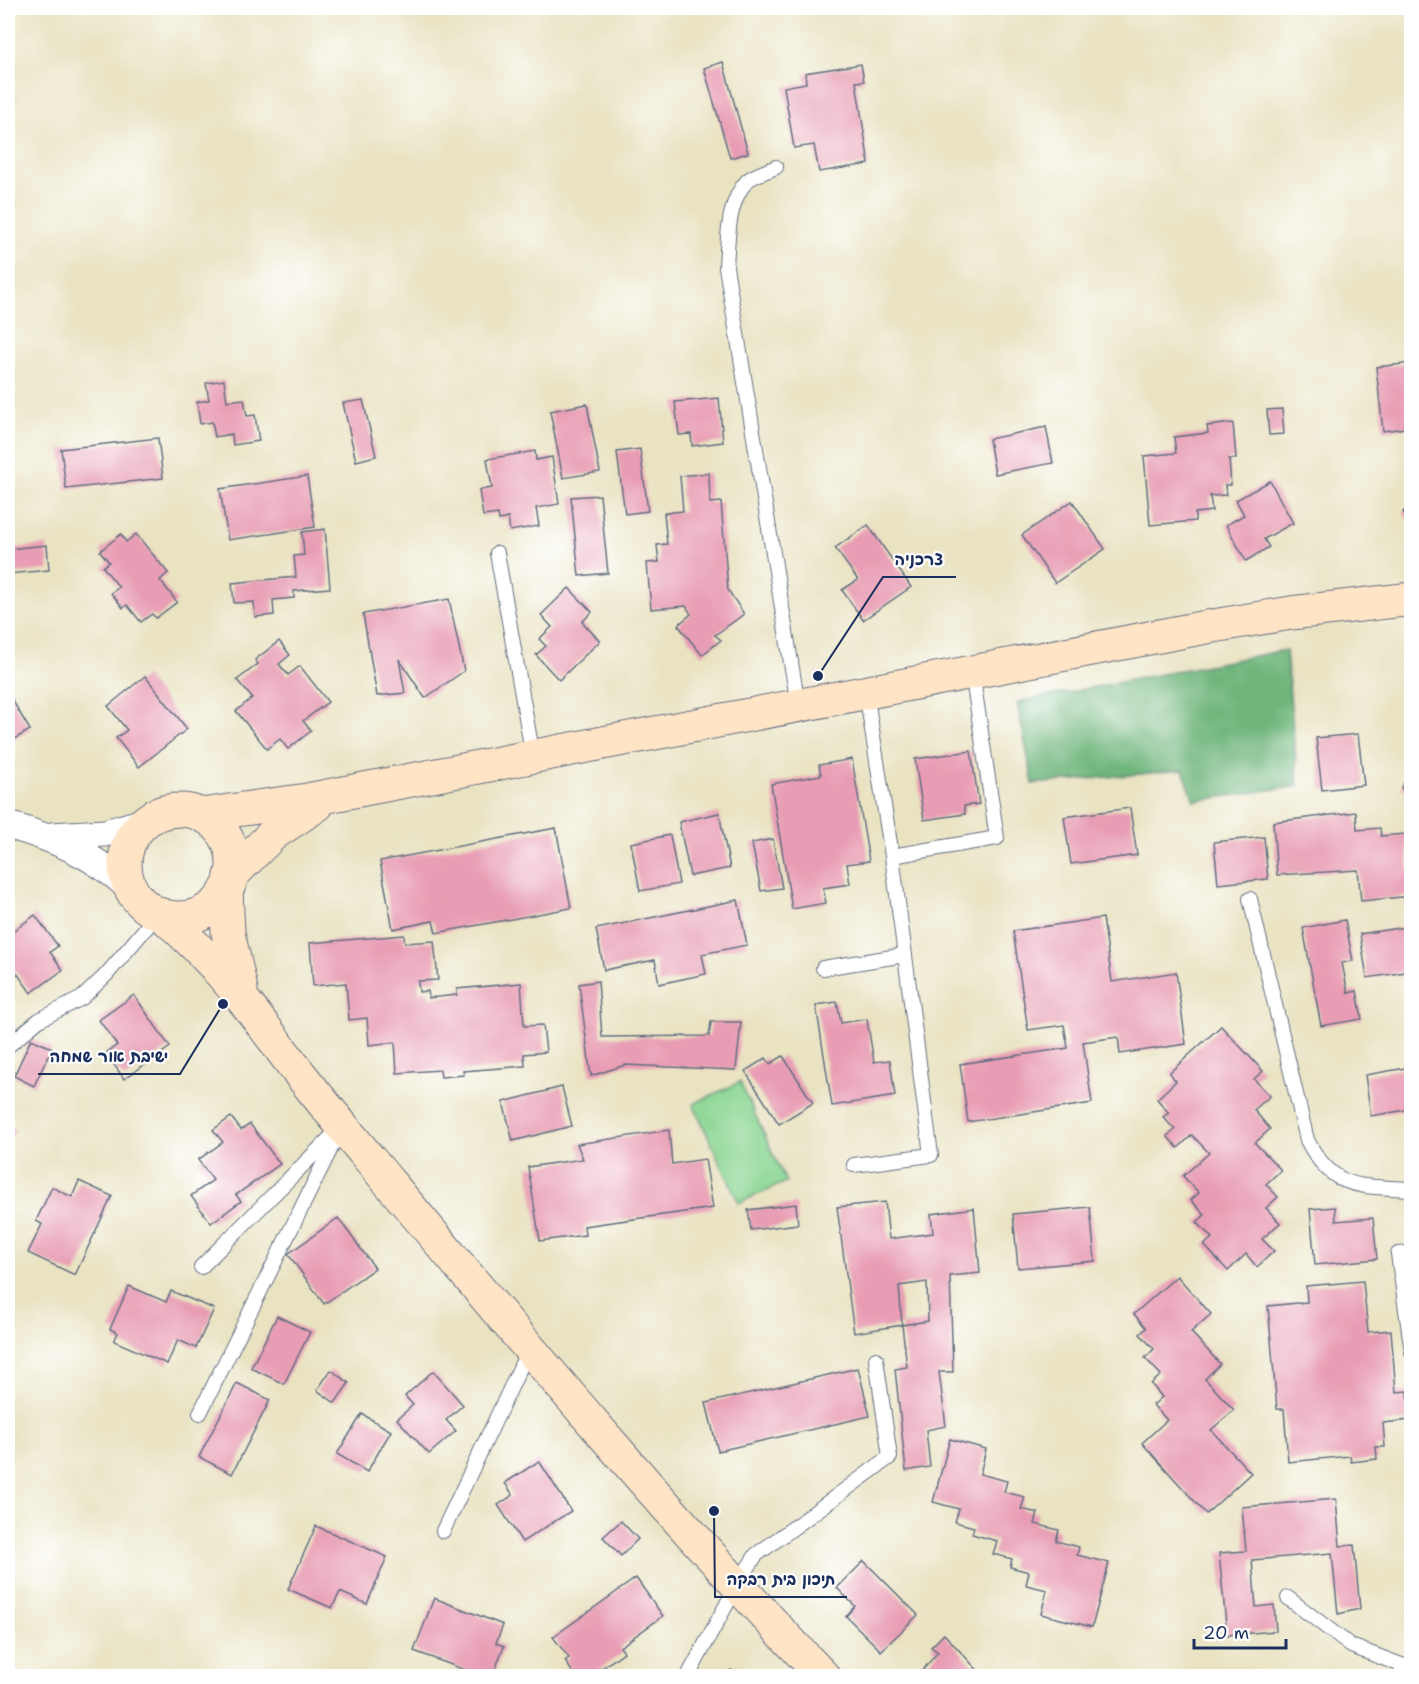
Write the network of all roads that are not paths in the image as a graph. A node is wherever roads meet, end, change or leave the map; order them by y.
1 (776, 167) dead end
2 (497, 553) dead end
3 (1412, 599) edge
4 (972, 672) junction
5 (866, 692) junction
6 (798, 705) junction
7 (533, 757) junction
8 (346, 792) junction
9 (201, 815) junction
10 (144, 822) junction
11 (8, 825) edge
12 (42, 835) junction
13 (892, 856) junction
14 (229, 883) junction
15 (130, 889) junction
16 (1250, 898) dead end
17 (160, 915) junction
18 (905, 955) junction
19 (823, 968) dead end
20 (243, 997) junction
21 (8, 1046) edge
22 (342, 1126) junction
23 (854, 1165) dead end
24 (1412, 1189) edge
25 (1412, 1252) edge
26 (201, 1267) dead end
27 (1410, 1334) edge
28 (529, 1349) junction
29 (1412, 1352) edge
30 (876, 1359) dead end
31 (200, 1413) dead end
32 (443, 1531) dead end
33 (737, 1585) junction
34 (1288, 1598) dead end
35 (1412, 1669) edge
36 (688, 1677) edge
37 (823, 1677) edge

1 - 6 lane
2 - 7 lane
3 - 4 street
4 - 5 street
4 - 13 lane
5 - 6 street
5 - 13 lane
6 - 7 street
7 - 8 street
8 - 9 street
8 - 14 street
9 - 10 street
9 - 14 street
10 - 12 street
10 - 15 street
11 - 12 street
12 - 15 street
13 - 18 lane
14 - 17 street
14 - 20 street
15 - 17 street
16 - 24 lane
17 - 20 street
17 - 21 lane
18 - 19 lane
18 - 23 lane
20 - 22 street
22 - 26 lane
22 - 28 street
22 - 31 lane
25 - 27 lane
27 - 29 lane
28 - 32 lane
28 - 33 street
30 - 33 lane
33 - 36 lane
33 - 37 street
34 - 35 lane

